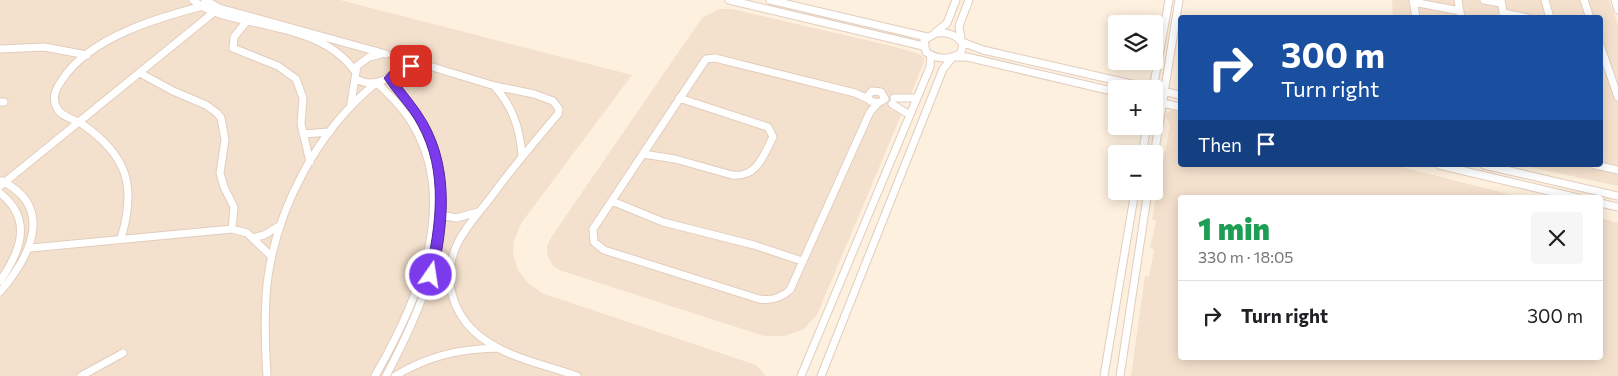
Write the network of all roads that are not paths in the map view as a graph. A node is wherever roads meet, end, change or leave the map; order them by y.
1 (193, 0) edge
2 (729, 0) edge
3 (770, 0) edge
4 (956, 0) edge
5 (969, 0) edge
6 (1169, 0) edge
7 (1179, 0) edge
8 (1458, 0) edge
9 (1484, 0) edge
10 (1545, 0) edge
11 (1584, 0) edge
12 (1614, 0) edge
13 (1413, 1) edge
14 (208, 2) edge
15 (1501, 2) edge
16 (200, 6) junction
17 (216, 10) junction
18 (1618, 10) edge
19 (1461, 14) edge
20 (1415, 15) edge
21 (1504, 15) edge
22 (1549, 15) edge
23 (1589, 15) edge
24 (226, 16) junction
25 (202, 22) junction
26 (247, 22) junction
27 (288, 29) junction
28 (936, 33) junction
29 (927, 37) junction
30 (962, 41) junction
31 (923, 46) junction
32 (0, 49) edge
33 (1603, 54) edge
34 (87, 55) junction
35 (390, 55) junction
36 (931, 55) junction
37 (954, 58) junction
38 (424, 64) junction
39 (354, 70) junction
40 (398, 70) junction
41 (140, 73) junction
42 (389, 78) junction
43 (356, 79) junction
44 (1118, 80) edge
45 (1155, 80) edge
46 (377, 83) junction
47 (495, 86) junction
48 (1108, 90) edge
49 (1164, 92) junction
50 (1178, 95) edge
51 (1618, 97) edge
52 (679, 98) junction
53 (869, 98) junction
54 (917, 98) junction
55 (1163, 98) edge
56 (887, 100) junction
57 (1163, 103) edge
58 (1178, 107) edge
59 (349, 108) junction
60 (414, 110) junction
61 (870, 112) junction
62 (406, 114) junction
63 (910, 115) junction
64 (79, 122) junction
65 (330, 132) junction
66 (303, 134) junction
67 (643, 154) junction
68 (522, 156) junction
69 (310, 162) junction
70 (1447, 167) edge
71 (1493, 167) edge
72 (1603, 167) edge
73 (1618, 170) edge
74 (2, 183) edge
75 (0, 193) edge
76 (1565, 195) edge
77 (1618, 196) edge
78 (1133, 200) edge
79 (1147, 200) edge
80 (612, 201) junction
81 (1603, 204) edge
82 (1618, 207) edge
83 (481, 210) junction
84 (441, 215) junction
85 (280, 226) junction
86 (232, 229) junction
87 (121, 238) junction
88 (253, 238) junction
89 (31, 248) junction
90 (271, 256) junction
91 (451, 261) junction
92 (802, 261) junction
93 (435, 263) junction
94 (0, 281) edge
95 (0, 292) edge
96 (498, 348) junction
97 (122, 353) dead end
98 (81, 376) edge
99 (267, 376) edge
100 (375, 376) edge
101 (386, 376) edge
102 (395, 376) edge
103 (577, 376) edge
104 (801, 376) edge
105 (821, 376) edge
106 (1104, 376) edge
107 (1120, 376) edge

1 - 16 street
2 - 31 street
3 - 29 street
4 - 28 street
5 - 30 street
6 - 45 street
7 - 49 street
8 - 19 street
9 - 15 street
10 - 22 street
11 - 23 street
12 - 18 street
13 - 19 street
13 - 20 street
14 - 16 street
14 - 17 street
15 - 21 street
16 - 17 street
16 - 34 street
17 - 24 street
17 - 25 street
17 - 27 street
24 - 25 street
24 - 26 street
25 - 41 street
26 - 27 street
26 - 66 street
27 - 35 street
27 - 39 street
28 - 29 street
28 - 30 street
29 - 31 street
30 - 37 street
30 - 44 street
31 - 36 street
32 - 34 street
33 - 51 street
34 - 64 street
35 - 38 street
35 - 39 street
35 - 40 street
36 - 37 street
36 - 54 street
37 - 48 street
37 - 105 street
38 - 40 street
38 - 47 street
39 - 43 street
40 - 42 street
41 - 64 street
41 - 86 street
42 - 46 street
42 - 60 street
43 - 46 street
43 - 59 street
46 - 59 street
46 - 62 street
47 - 68 street
47 - 68 street
49 - 50 street
49 - 55 street
52 - 53 street
52 - 67 street
52 - 67 street
53 - 56 street
53 - 56 street
53 - 61 street
54 - 56 street
54 - 63 street
56 - 61 street
56 - 63 street
57 - 58 street
59 - 65 street
60 - 62 street
60 - 84 street
61 - 92 street
62 - 100 street
63 - 104 street
64 - 74 street
64 - 87 street
65 - 66 street
65 - 69 street
66 - 69 street
67 - 80 street
68 - 83 street
69 - 85 street
70 - 76 street
71 - 77 street
72 - 73 street
74 - 89 street
75 - 94 street
78 - 106 street
79 - 107 street
80 - 92 street
80 - 92 street
81 - 82 street
83 - 84 street
83 - 91 street
84 - 93 street
85 - 88 street
85 - 90 street
86 - 87 street
86 - 88 street
87 - 89 street
88 - 90 street
89 - 95 street
90 - 99 street
91 - 93 street
91 - 96 street
93 - 101 street
96 - 102 street
96 - 103 street
97 - 98 street

